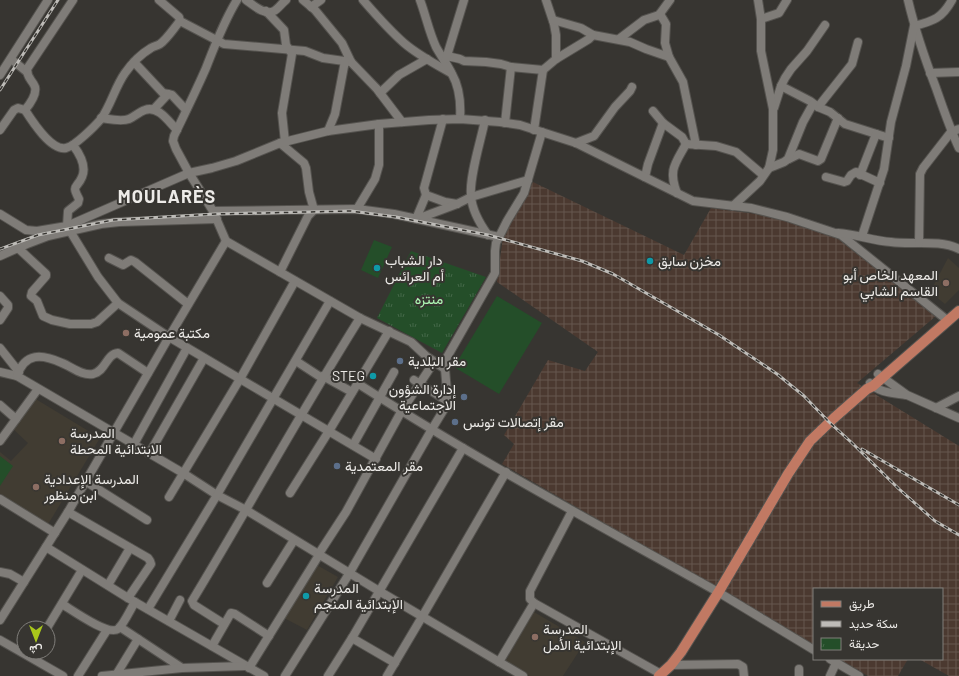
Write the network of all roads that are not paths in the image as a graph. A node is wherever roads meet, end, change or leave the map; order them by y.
1 (48, 0) edge
2 (73, 0) edge
3 (159, 0) edge
4 (237, 0) edge
5 (246, 0) edge
6 (286, 0) edge
7 (302, 0) edge
8 (321, 0) edge
9 (363, 0) edge
10 (420, 0) edge
11 (464, 0) edge
12 (546, 0) edge
13 (670, 0) edge
14 (758, 0) edge
15 (787, 0) edge
16 (908, 0) edge
17 (952, 0) edge
18 (311, 7) junction
19 (266, 11) junction
20 (660, 14) junction
21 (761, 19) junction
22 (553, 20) junction
23 (180, 21) junction
24 (825, 25) dead end
25 (914, 26) junction
26 (593, 35) junction
27 (619, 39) junction
28 (217, 42) junction
29 (858, 42) dead end
30 (290, 50) junction
31 (669, 57) junction
32 (11, 59) junction
33 (427, 59) junction
34 (446, 59) junction
35 (556, 59) junction
36 (134, 62) junction
37 (348, 62) junction
38 (511, 67) junction
39 (543, 70) junction
40 (27, 72) junction
41 (959, 72) edge
42 (930, 73) junction
43 (452, 74) junction
44 (0, 75) edge
45 (781, 86) junction
46 (632, 87) dead end
47 (380, 93) junction
48 (168, 94) junction
49 (816, 105) junction
50 (154, 109) junction
51 (773, 109) junction
52 (25, 110) junction
53 (186, 110) junction
54 (653, 111) dead end
55 (101, 118) junction
56 (838, 118) junction
57 (460, 119) junction
58 (443, 120) junction
59 (485, 120) junction
60 (402, 122) junction
61 (505, 123) junction
62 (379, 124) junction
63 (663, 124) junction
64 (0, 130) edge
65 (177, 130) junction
66 (955, 130) edge
67 (328, 131) junction
68 (538, 131) junction
69 (876, 134) junction
70 (889, 138) junction
71 (282, 143) junction
72 (576, 143) junction
73 (686, 144) junction
74 (73, 145) junction
75 (696, 145) junction
76 (959, 148) edge
77 (788, 159) junction
78 (769, 168) junction
79 (189, 173) junction
80 (860, 174) junction
81 (763, 175) junction
82 (645, 177) junction
83 (826, 177) dead end
84 (528, 180) junction
85 (880, 183) junction
86 (677, 193) junction
87 (426, 195) junction
88 (471, 197) junction
89 (457, 204) junction
90 (733, 206) junction
91 (357, 209) junction
92 (314, 210) junction
93 (214, 211) junction
94 (0, 214) edge
95 (217, 219) junction
96 (416, 219) junction
97 (68, 228) junction
98 (835, 232) junction
99 (488, 235) junction
100 (862, 236) junction
101 (499, 237) junction
102 (226, 241) junction
103 (919, 243) junction
104 (18, 248) junction
105 (959, 249) edge
106 (0, 256) edge
107 (109, 258) dead end
108 (280, 272) junction
109 (296, 281) junction
110 (0, 296) edge
111 (330, 301) junction
112 (118, 303) junction
113 (188, 304) junction
114 (959, 304) edge
115 (959, 311) edge
116 (360, 318) junction
117 (945, 318) junction
118 (0, 320) edge
119 (389, 330) junction
120 (169, 337) junction
121 (0, 348) edge
122 (187, 348) junction
123 (204, 358) junction
124 (296, 362) junction
125 (434, 362) junction
126 (445, 369) junction
127 (0, 372) edge
128 (394, 372) dead end
129 (148, 373) junction
130 (18, 374) junction
131 (881, 376) junction
132 (323, 377) junction
133 (240, 379) junction
134 (417, 382) junction
135 (357, 383) junction
136 (870, 387) junction
137 (38, 389) junction
138 (352, 392) junction
139 (907, 395) junction
140 (959, 396) edge
141 (380, 397) junction
142 (274, 400) junction
143 (447, 401) junction
144 (0, 405) edge
145 (936, 408) junction
146 (402, 410) junction
147 (301, 416) junction
148 (959, 418) edge
149 (16, 419) junction
150 (432, 429) junction
151 (329, 431) junction
152 (113, 433) junction
153 (0, 441) edge
154 (134, 444) junction
155 (353, 445) junction
156 (463, 448) junction
157 (150, 454) junction
158 (376, 459) junction
159 (506, 472) junction
160 (183, 473) junction
161 (85, 481) junction
162 (290, 493) dead end
163 (217, 495) junction
164 (169, 497) dead end
165 (1, 501) edge
166 (246, 510) junction
167 (572, 511) junction
168 (68, 512) junction
169 (146, 520) dead end
170 (55, 533) junction
171 (294, 540) junction
172 (46, 547) junction
173 (130, 548) junction
174 (319, 555) junction
175 (82, 570) junction
176 (0, 572) edge
177 (349, 574) junction
178 (24, 582) junction
179 (267, 583) dead end
180 (108, 585) junction
181 (379, 591) junction
182 (718, 593) junction
183 (131, 600) junction
184 (180, 600) dead end
185 (534, 603) junction
186 (62, 604) junction
187 (148, 609) junction
188 (422, 617) junction
189 (0, 620) edge
190 (52, 620) edge
191 (169, 621) junction
192 (224, 624) junction
193 (120, 627) junction
194 (107, 630) junction
195 (269, 636) junction
196 (352, 638) junction
197 (138, 639) junction
198 (0, 640) edge
199 (212, 646) junction
200 (16, 648) edge
201 (813, 649) edge
202 (39, 660) edge
203 (833, 661) edge
204 (499, 662) junction
205 (395, 663) junction
206 (672, 664) junction
207 (247, 667) junction
208 (182, 668) junction
209 (847, 673) edge
210 (116, 675) junction
211 (136, 675) edge
212 (660, 675) edge
213 (63, 676) edge
214 (78, 676) edge
215 (102, 676) edge
216 (264, 676) edge
217 (285, 676) edge
218 (328, 676) edge
219 (386, 676) edge
220 (524, 676) edge
221 (744, 676) edge
222 (830, 676) edge
223 (859, 676) edge

1 - 32 street
2 - 40 street
3 - 23 street
4 - 28 street
5 - 19 street
6 - 19 street
7 - 18 street
8 - 18 street
9 - 33 street
10 - 34 street
11 - 34 street
12 - 22 street
13 - 20 street
14 - 21 street
15 - 21 street
16 - 25 street
17 - 25 street
18 - 37 street
19 - 30 street
20 - 27 street
20 - 31 street
21 - 51 street
22 - 26 street
22 - 35 street
23 - 28 street
23 - 36 street
24 - 45 street
25 - 42 street
25 - 70 street
26 - 27 street
26 - 35 street
27 - 31 street
28 - 30 street
28 - 53 street
29 - 49 street
30 - 37 street
30 - 71 street
31 - 75 street
32 - 40 street
32 - 44 street
33 - 43 street
33 - 47 street
34 - 38 street
34 - 43 street
35 - 39 street
36 - 48 street
36 - 55 street
37 - 47 street
37 - 67 street
38 - 39 street
38 - 61 street
39 - 68 street
40 - 52 street
41 - 42 street
42 - 66 street
43 - 57 street
45 - 49 street
45 - 51 street
46 - 72 street
47 - 60 street
48 - 50 street
48 - 53 street
49 - 56 street
49 - 77 street
50 - 55 street
50 - 65 street
51 - 78 street
52 - 64 street
52 - 74 street
53 - 65 street
54 - 63 street
55 - 74 street
56 - 69 street
56 - 77 street
57 - 58 street
57 - 59 street
58 - 60 street
58 - 87 street
59 - 61 street
59 - 88 street
60 - 62 street
61 - 68 street
62 - 67 street
62 - 91 street
63 - 73 street
63 - 82 street
65 - 79 street
66 - 76 street
66 - 103 street
67 - 71 street
68 - 72 street
68 - 84 street
69 - 70 street
69 - 80 street
70 - 85 street
71 - 79 street
71 - 92 street
72 - 82 street
73 - 75 street
73 - 86 street
74 - 97 street
75 - 81 street
77 - 78 street
78 - 81 street
79 - 93 street
79 - 97 street
80 - 83 street
80 - 85 street
81 - 90 street
82 - 86 street
84 - 88 street
84 - 101 street
85 - 100 street
86 - 90 street
87 - 89 street
87 - 96 street
88 - 89 street
88 - 99 street
89 - 96 street
90 - 98 street
91 - 92 street
91 - 96 street
92 - 93 street
92 - 108 street
93 - 95 street
94 - 97 street
95 - 97 street
95 - 102 street
96 - 99 street
97 - 104 street
97 - 112 street
98 - 100 street
98 - 117 street
99 - 101 street
100 - 103 street
101 - 126 street
102 - 108 street
102 - 113 street
103 - 105 street
104 - 106 street
104 - 112 street
107 - 113 street
108 - 109 street
109 - 111 street
109 - 133 street
110 - 118 street
111 - 116 street
111 - 124 street
112 - 120 street
113 - 120 street
114 - 117 main road
115 - 117 main road
116 - 119 street
116 - 132 street
117 - 131 main road
119 - 125 street
119 - 135 street
120 - 122 street
120 - 129 street
121 - 130 street
122 - 123 street
122 - 154 street
123 - 133 street
123 - 157 street
124 - 132 street
124 - 142 street
125 - 126 street
125 - 134 street
126 - 143 street
127 - 130 street
128 - 141 street
129 - 130 street
129 - 152 street
130 - 137 street
131 - 136 main road
131 - 139 street
132 - 138 street
132 - 147 street
133 - 142 street
133 - 160 street
134 - 143 street
134 - 146 street
135 - 138 street
135 - 141 street
136 - 139 street
136 - 182 main road
137 - 149 street
137 - 152 street
138 - 151 street
139 - 145 street
140 - 145 street
141 - 146 street
141 - 155 street
142 - 147 street
142 - 163 street
143 - 150 street
144 - 149 street
145 - 148 street
146 - 150 street
146 - 158 street
147 - 151 street
147 - 166 street
149 - 153 street
150 - 156 street
150 - 177 street
151 - 155 street
151 - 162 street
152 - 154 street
152 - 161 street
154 - 157 street
155 - 158 street
156 - 159 street
156 - 181 street
157 - 160 street
158 - 174 street
159 - 167 street
159 - 188 street
160 - 163 street
160 - 164 street
161 - 168 street
161 - 169 street
163 - 166 street
163 - 187 street
165 - 170 street
166 - 171 street
166 - 192 street
167 - 182 street
167 - 185 street
168 - 170 street
168 - 173 street
170 - 172 street
171 - 174 street
171 - 179 street
172 - 175 street
172 - 178 street
173 - 180 street
173 - 183 street
174 - 177 street
174 - 195 street
175 - 180 street
175 - 186 street
176 - 178 street
177 - 181 street
177 - 217 street
178 - 189 street
180 - 183 street
181 - 188 street
181 - 196 street
182 - 201 street
182 - 206 main road
183 - 187 street
183 - 193 street
184 - 191 street
185 - 204 street
185 - 212 street
186 - 190 street
186 - 194 street
187 - 191 street
188 - 204 street
188 - 205 street
191 - 199 street
192 - 195 street
192 - 199 street
193 - 194 street
193 - 197 street
194 - 214 street
195 - 207 street
196 - 205 street
196 - 218 street
197 - 208 street
197 - 210 street
198 - 200 street
199 - 207 street
202 - 213 street
203 - 209 street
203 - 222 street
204 - 220 street
205 - 219 street
206 - 212 main road
206 - 221 street
207 - 208 street
207 - 216 street
208 - 211 street
209 - 223 street
210 - 211 street
210 - 215 street

